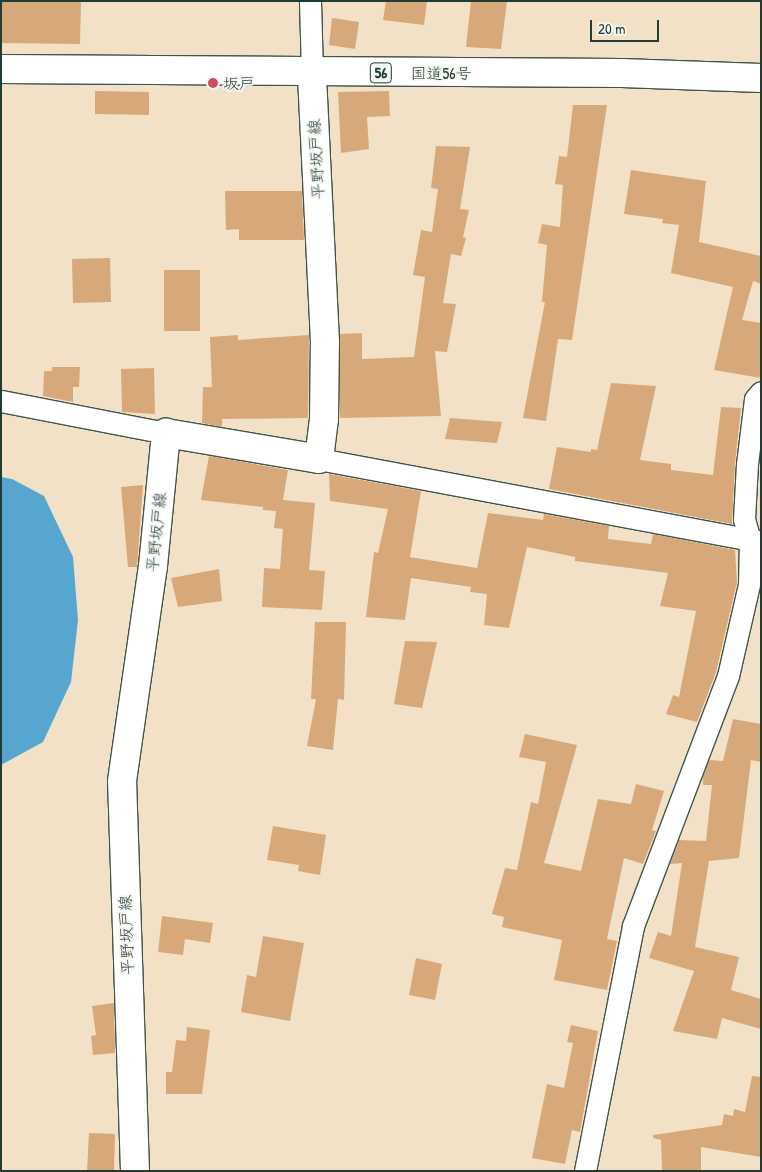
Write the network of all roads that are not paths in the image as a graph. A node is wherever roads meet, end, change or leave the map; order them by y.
1 (310, 1) edge
2 (1, 69) edge
3 (312, 73) junction
4 (761, 78) edge
5 (761, 392) edge
6 (1, 401) edge
7 (166, 433) junction
8 (319, 459) junction
9 (756, 541) edge
10 (135, 1171) edge
11 (585, 1171) edge

1 - 3 street
2 - 3 main road, 国道56号 / 56
3 - 4 main road, 国道56号 / 56
3 - 8 main road, 平野坂戸線
5 - 9 street
6 - 7 street
7 - 8 main road
7 - 10 main road, 平野坂戸線
8 - 9 street
9 - 11 street

